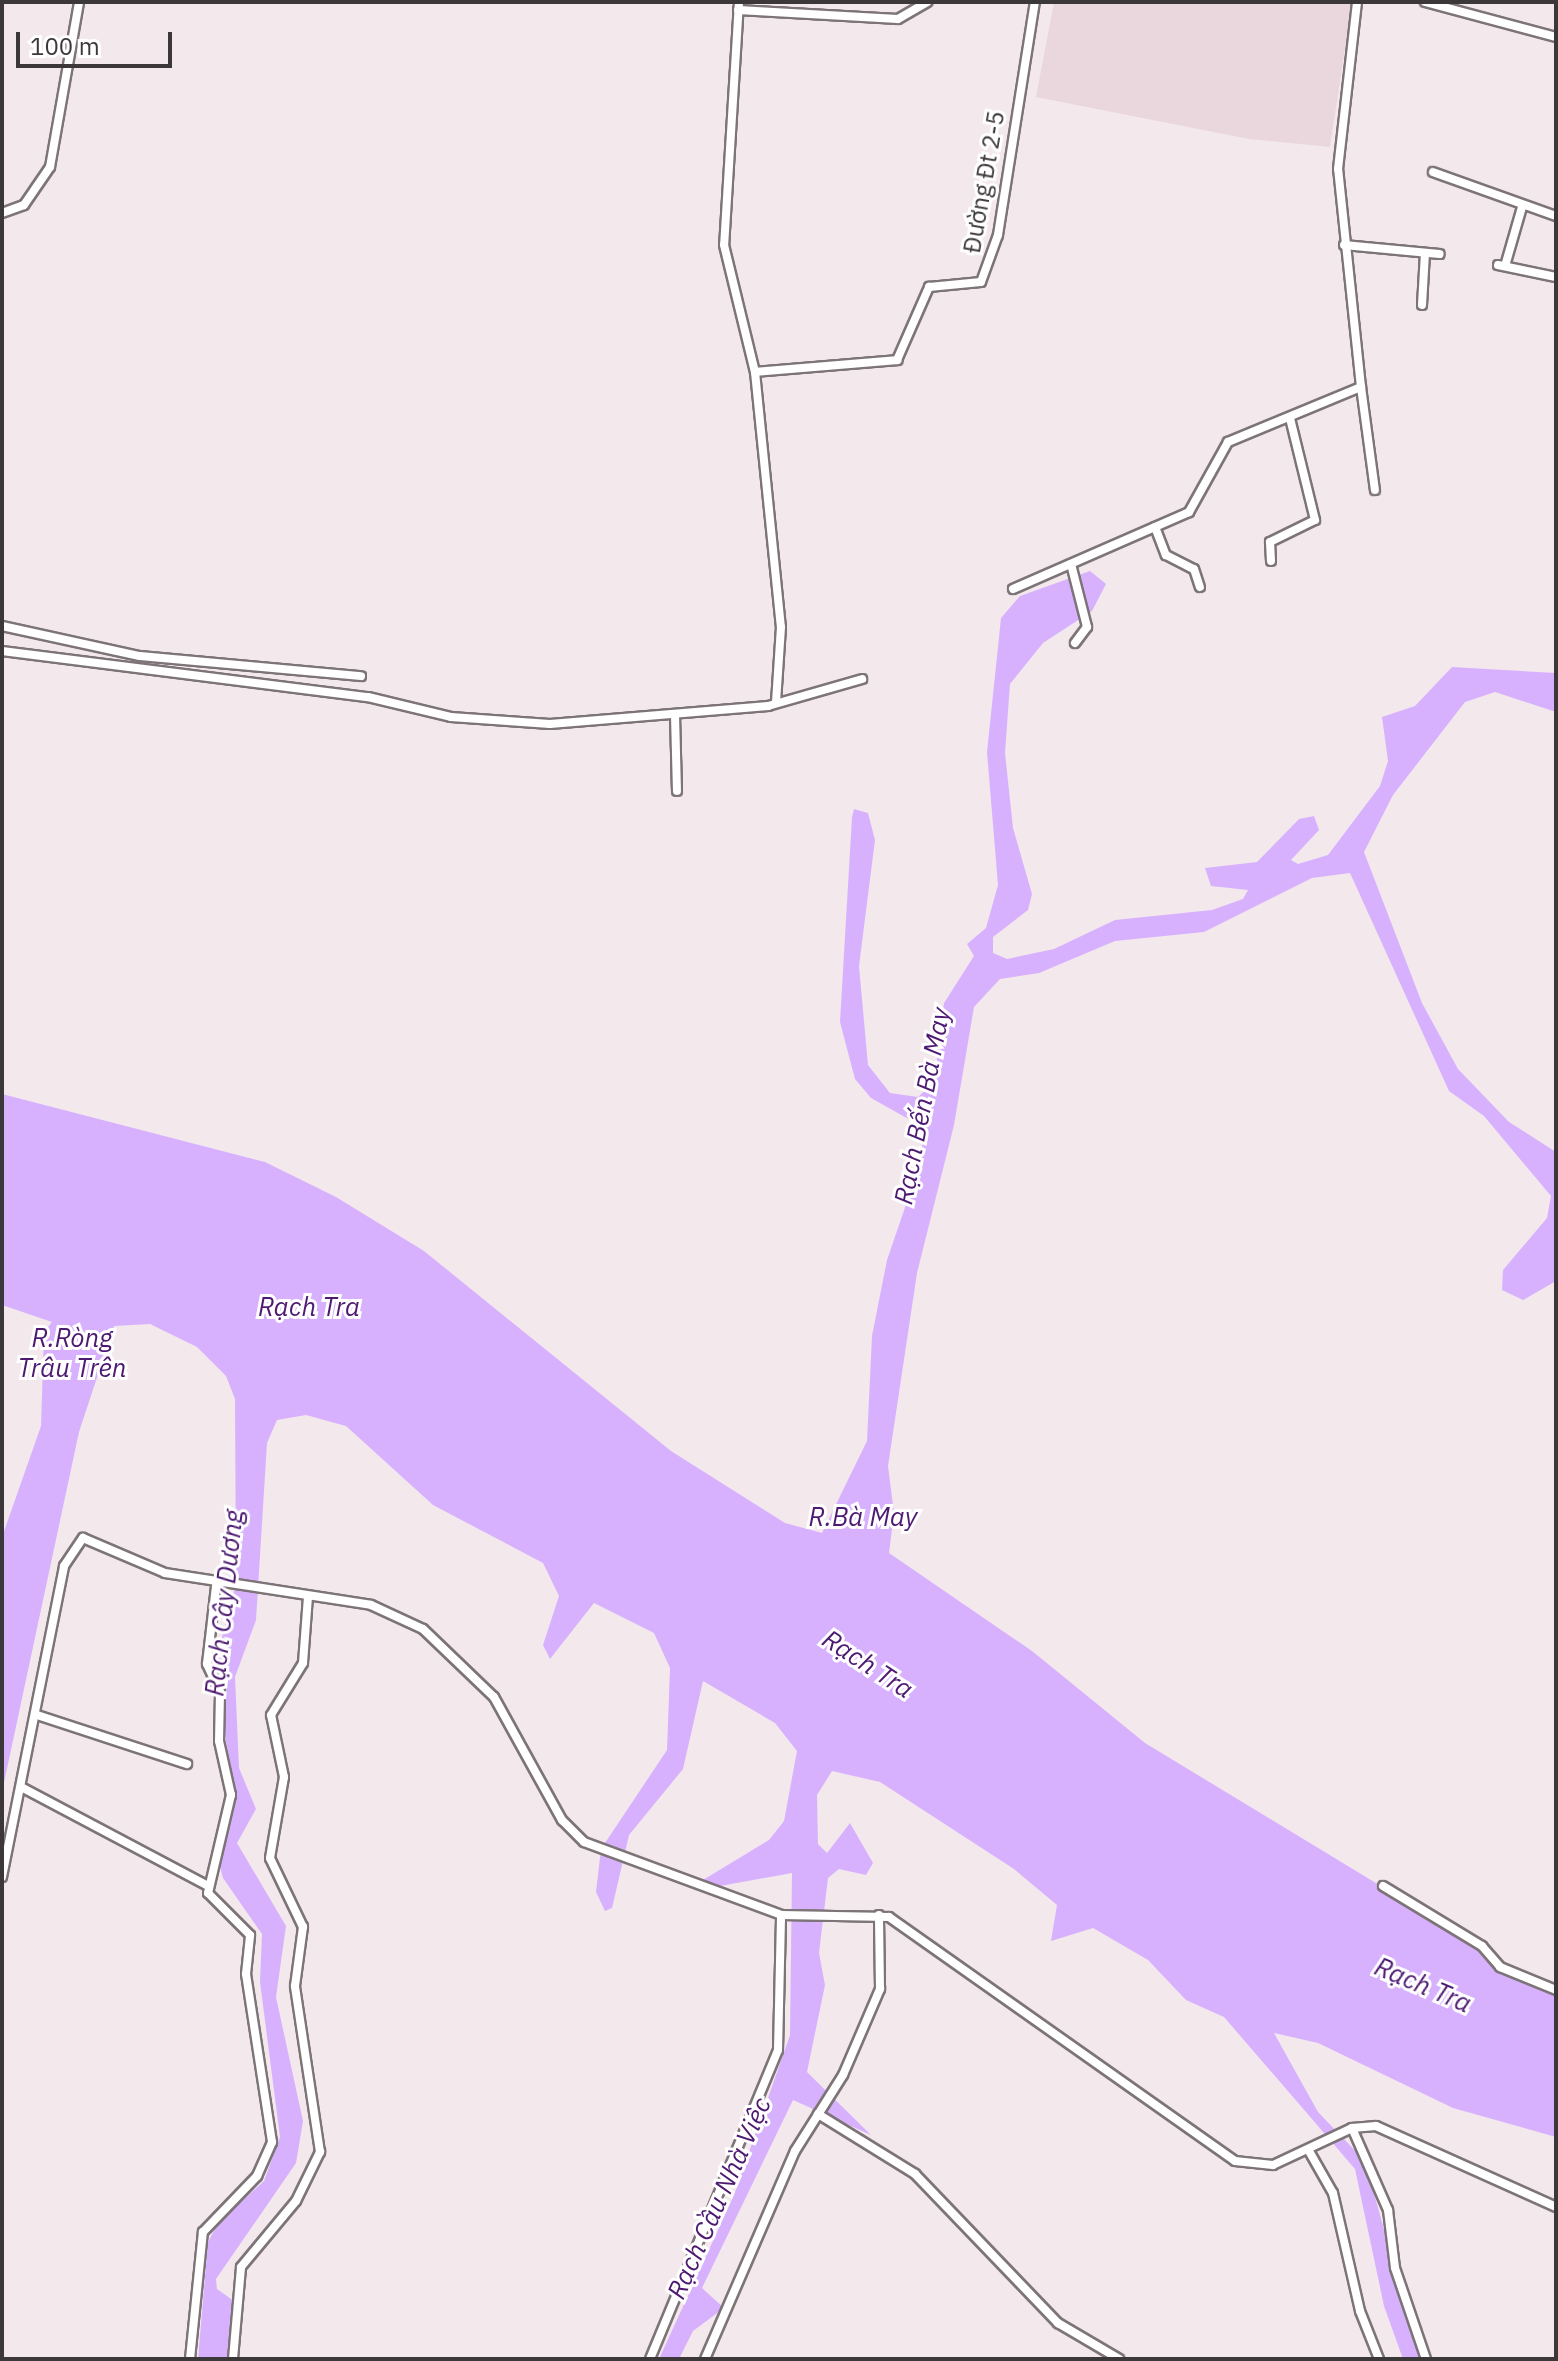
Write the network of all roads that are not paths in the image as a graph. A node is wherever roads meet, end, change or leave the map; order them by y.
1 (79, 2) edge
2 (927, 2) edge
3 (1035, 2) edge
4 (1357, 2) edge
5 (1425, 2) edge
6 (738, 6) edge
7 (1556, 37) edge
8 (1433, 172) dead end
9 (1522, 207) junction
10 (2, 213) edge
11 (1556, 216) edge
12 (1344, 245) junction
13 (1425, 253) junction
14 (1440, 254) dead end
15 (1556, 277) edge
16 (1422, 305) dead end
17 (755, 372) junction
18 (1361, 387) junction
19 (1290, 418) junction
20 (1375, 490) dead end
21 (1155, 527) junction
22 (1271, 561) dead end
23 (1072, 569) junction
24 (1200, 587) dead end
25 (1013, 589) dead end
26 (2, 626) edge
27 (1075, 643) dead end
28 (2, 651) edge
29 (361, 676) dead end
30 (862, 679) dead end
31 (776, 702) junction
32 (675, 715) junction
33 (677, 791) dead end
34 (219, 1587) junction
35 (308, 1597) junction
36 (37, 1715) junction
37 (187, 1764) dead end
38 (23, 1788) junction
39 (2, 1877) edge
40 (208, 1886) junction
41 (1383, 1886) dead end
42 (783, 1915) junction
43 (879, 1915) junction
44 (1556, 1990) edge
45 (819, 2113) junction
46 (1348, 2130) junction
47 (1309, 2151) junction
48 (1556, 2207) edge
49 (190, 2359) edge
50 (233, 2359) edge
51 (650, 2359) edge
52 (705, 2359) edge
53 (1119, 2359) edge
54 (1379, 2359) edge
55 (1426, 2359) edge

1 - 10 street
2 - 6 street
3 - 17 street, Đường Đt 2-5
4 - 12 street
5 - 7 street
6 - 17 street
8 - 9 street
9 - 11 street
9 - 15 street
12 - 13 street
12 - 18 street
13 - 14 street
13 - 16 street
17 - 31 street
18 - 19 street
18 - 20 street
19 - 21 street
19 - 22 street
21 - 23 street
21 - 24 street
23 - 25 street
23 - 27 street
26 - 29 street
28 - 32 street
30 - 31 street
31 - 32 street
32 - 33 street
34 - 35 street
34 - 36 street
34 - 40 street
35 - 42 street
35 - 50 street
36 - 37 street
36 - 38 street
38 - 39 street
38 - 40 street
40 - 49 street
41 - 44 street
42 - 43 street
42 - 51 street
43 - 45 street
43 - 47 street
45 - 52 street
45 - 53 street
46 - 47 street
46 - 48 street
46 - 55 street
47 - 54 street

